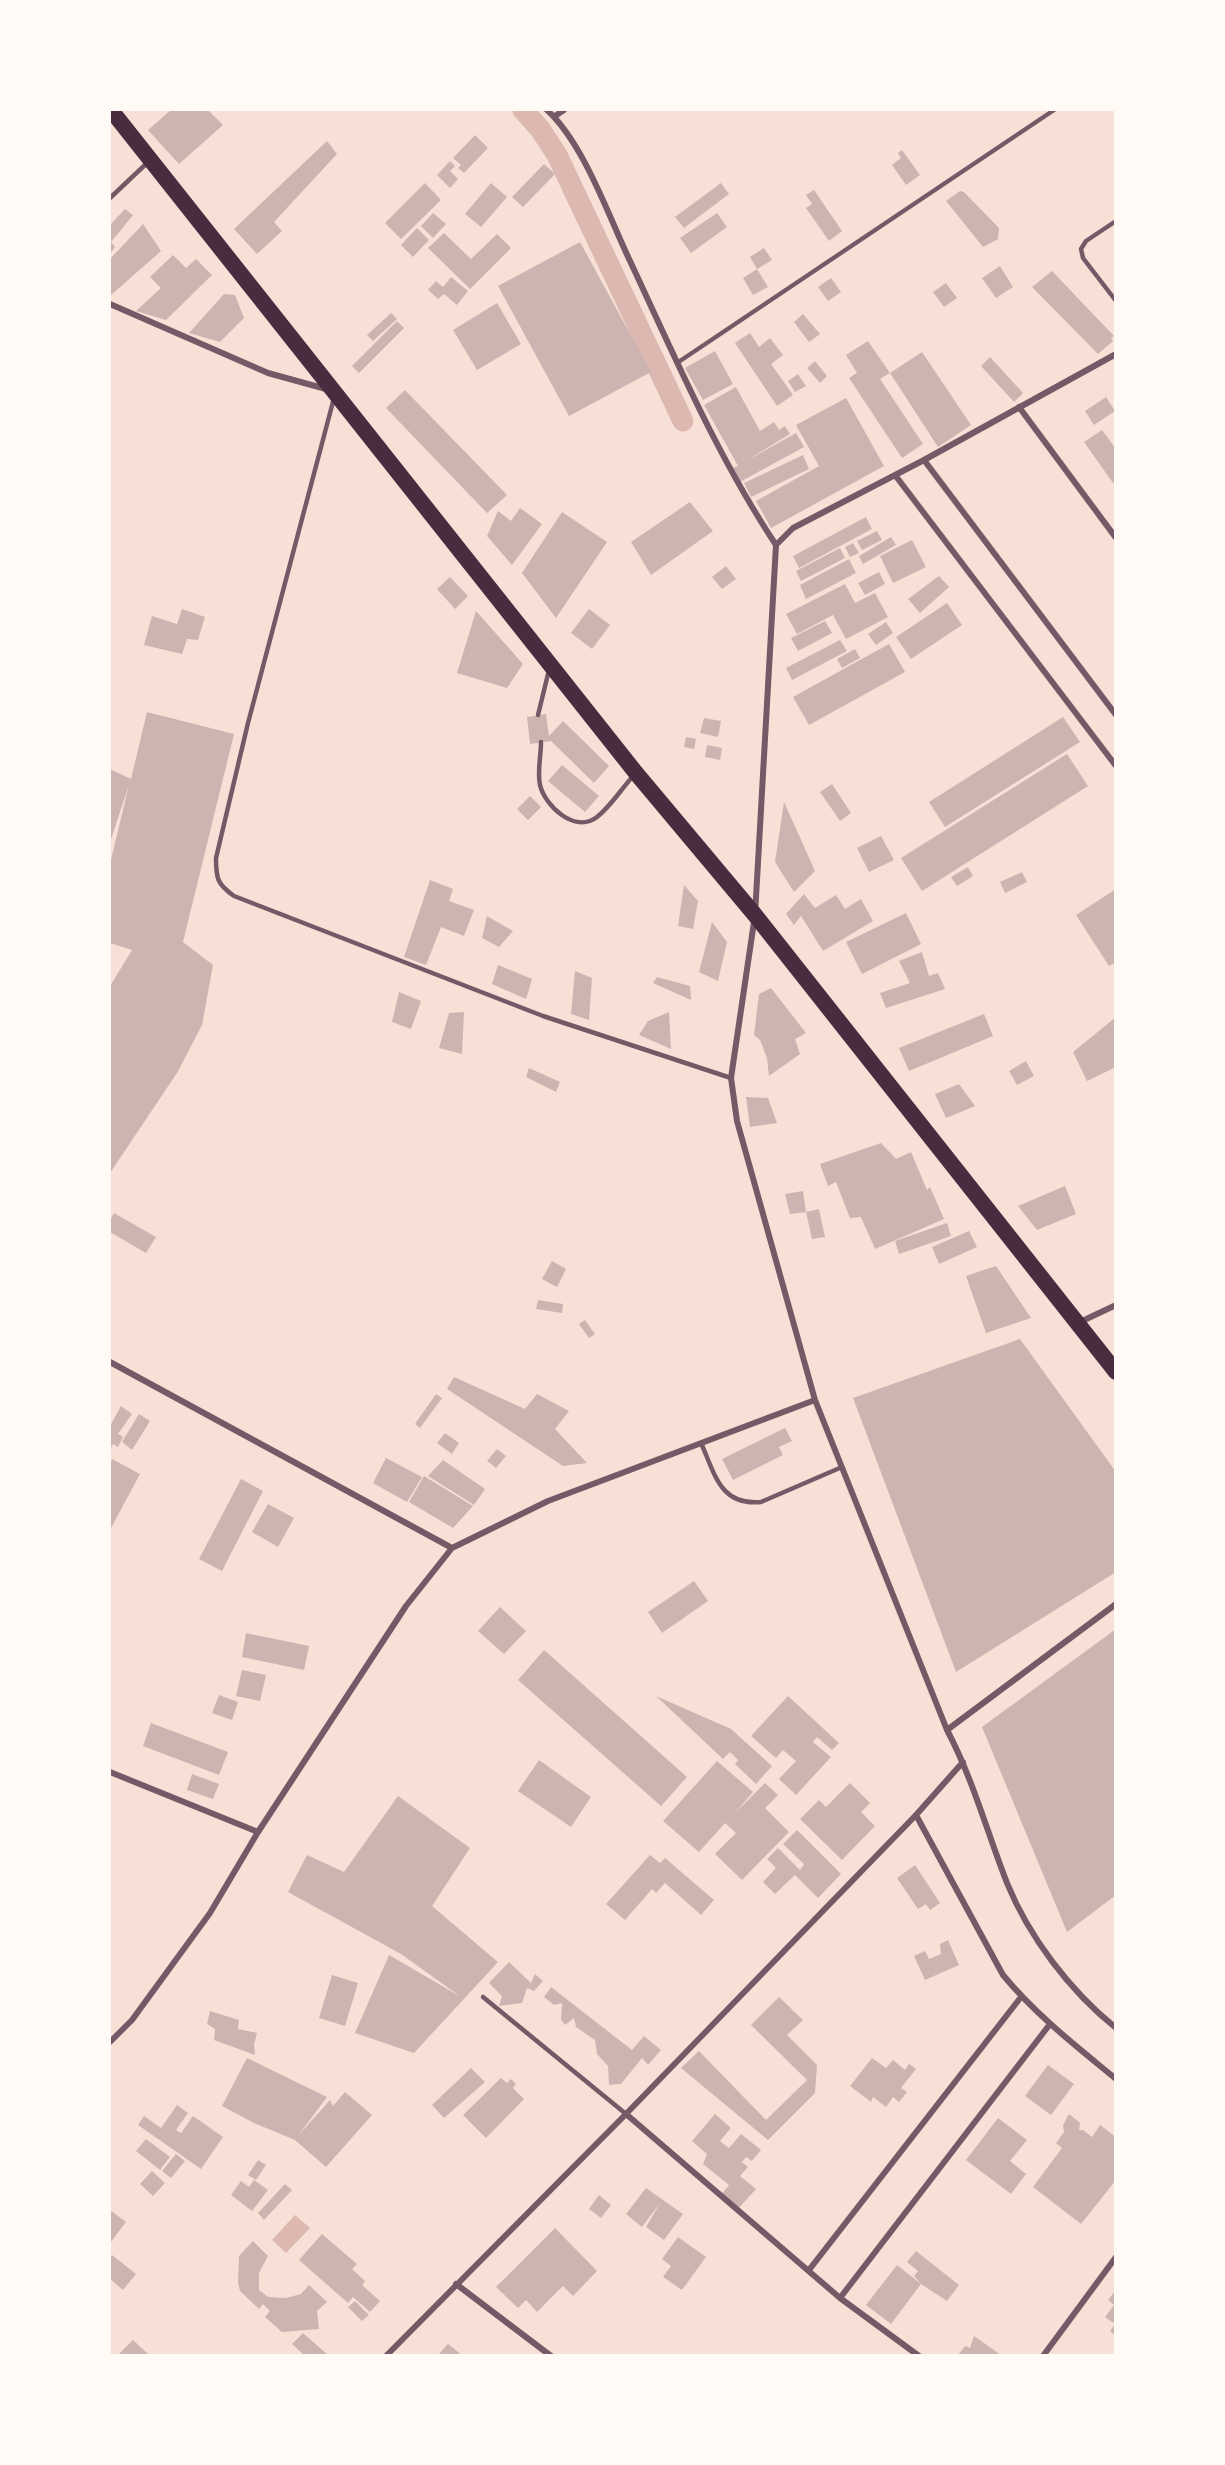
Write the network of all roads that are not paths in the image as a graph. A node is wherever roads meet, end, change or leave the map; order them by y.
1 (111, 110) edge
2 (547, 110) edge
3 (564, 110) edge
4 (1054, 110) edge
5 (555, 116) junction
6 (151, 159) junction
7 (110, 198) edge
8 (1116, 220) edge
9 (1116, 301) edge
10 (110, 304) edge
11 (1116, 354) edge
12 (677, 363) junction
13 (336, 392) junction
14 (1019, 407) junction
15 (924, 460) junction
16 (895, 475) junction
17 (1116, 538) edge
18 (776, 544) junction
19 (551, 664) junction
20 (538, 715) dead end
21 (1116, 715) edge
22 (541, 742) dead end
23 (1116, 766) edge
24 (636, 773) junction
25 (755, 915) junction
26 (731, 1078) junction
27 (1116, 1305) edge
28 (1077, 1324) junction
29 (110, 1362) edge
30 (1116, 1372) edge
31 (815, 1400) junction
32 (701, 1443) junction
33 (842, 1467) junction
34 (452, 1548) junction
35 (1116, 1604) edge
36 (947, 1730) junction
37 (963, 1762) junction
38 (110, 1772) edge
39 (915, 1815) junction
40 (258, 1832) junction
41 (483, 1997) dead end
42 (1021, 1997) junction
43 (1050, 2024) junction
44 (1116, 2028) edge
45 (110, 2042) edge
46 (1116, 2079) edge
47 (626, 2114) junction
48 (1116, 2257) edge
49 (809, 2270) junction
50 (456, 2284) junction
51 (840, 2298) junction
52 (386, 2355) edge
53 (551, 2355) edge
54 (919, 2355) edge
55 (1043, 2355) edge

1 - 6 highway
2 - 5 street
3 - 5 street
4 - 12 lane
5 - 12 street
6 - 7 lane
6 - 13 highway
8 - 9 lane
10 - 13 street
11 - 14 street
12 - 18 street
13 - 19 highway
13 - 26 lane
14 - 15 street
14 - 17 street
15 - 16 street
15 - 21 street
16 - 18 street
16 - 23 street
18 - 25 street
19 - 20 lane
19 - 24 highway
22 - 24 lane
24 - 25 highway
25 - 26 street
25 - 28 highway
26 - 31 street
27 - 28 street
28 - 30 highway
29 - 34 street
31 - 32 street
31 - 33 street
32 - 33 lane
32 - 34 street
33 - 36 street
34 - 40 street
35 - 36 street
36 - 37 street
37 - 39 street
37 - 44 street
38 - 40 street
39 - 42 street
39 - 47 street
40 - 45 street
41 - 47 lane
42 - 43 street
42 - 49 street
43 - 46 street
43 - 51 street
47 - 49 street
47 - 50 street
48 - 55 street
49 - 51 street
50 - 52 street
50 - 53 street
51 - 54 street

